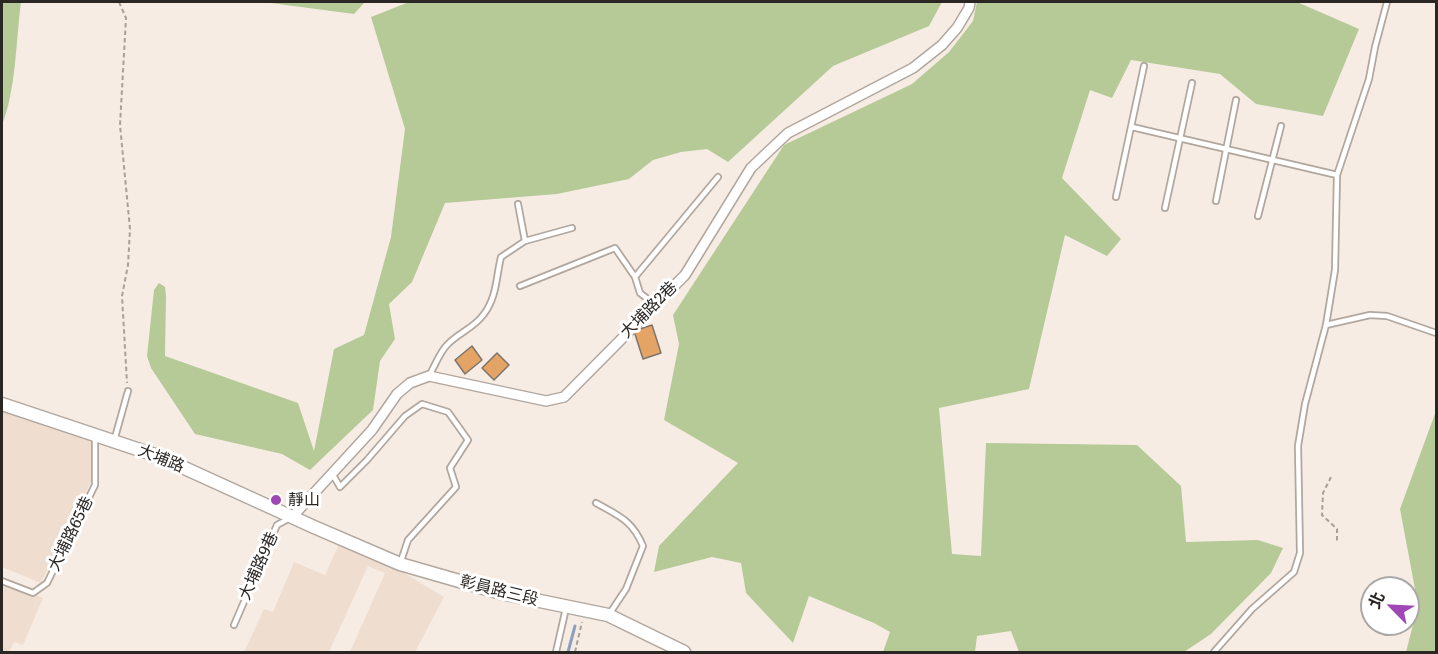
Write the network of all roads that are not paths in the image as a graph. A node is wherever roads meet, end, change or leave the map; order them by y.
1 (970, 2) edge
2 (1387, 2) edge
3 (1144, 66) dead end
4 (1192, 82) dead end
5 (1236, 100) dead end
6 (1281, 126) dead end
7 (1132, 128) junction
8 (1180, 139) junction
9 (1226, 150) junction
10 (1272, 162) junction
11 (1337, 175) junction
12 (718, 177) dead end
13 (1116, 196) dead end
14 (1216, 201) dead end
15 (518, 204) dead end
16 (1165, 208) dead end
17 (1258, 216) dead end
18 (572, 228) dead end
19 (525, 241) junction
20 (635, 277) junction
21 (520, 286) dead end
22 (654, 304) junction
23 (1326, 325) junction
24 (1437, 333) edge
25 (429, 376) junction
26 (128, 391) road end
27 (2, 404) edge
28 (95, 435) junction
29 (114, 441) junction
30 (333, 475) junction
31 (596, 503) dead end
32 (293, 516) junction
33 (314, 527) joint
34 (400, 564) junction
35 (2, 581) edge
36 (567, 607) junction
37 (608, 615) junction
38 (234, 625) dead end
39 (556, 652) edge
40 (684, 652) edge
41 (1214, 652) edge

1 - 22 street, 大埔路2巷
2 - 11 lane
3 - 7 lane
4 - 8 lane
5 - 9 lane
6 - 10 lane
7 - 8 lane
7 - 13 lane
8 - 9 lane
8 - 16 lane
9 - 10 lane
9 - 14 lane
10 - 11 lane
10 - 17 lane
11 - 23 lane
12 - 20 lane
15 - 19 lane
18 - 19 lane
19 - 25 lane
20 - 21 lane
20 - 22 lane
22 - 25 street, 大埔路2巷
23 - 24 lane
23 - 41 lane
25 - 30 street
26 - 29 lane
27 - 28 main road, 大埔路
28 - 29 main road, 大埔路
28 - 35 lane, 大埔路65巷
29 - 32 main road, 大埔路
30 - 32 street
30 - 34 lane
31 - 37 lane
32 - 33 main road, 大埔路
32 - 38 lane, 大埔路9巷
33 - 34 main road, 彰員路三段
34 - 36 main road, 彰員路三段
36 - 37 main road, 彰員路三段
36 - 39 lane
37 - 40 main road, 彰員路三段

